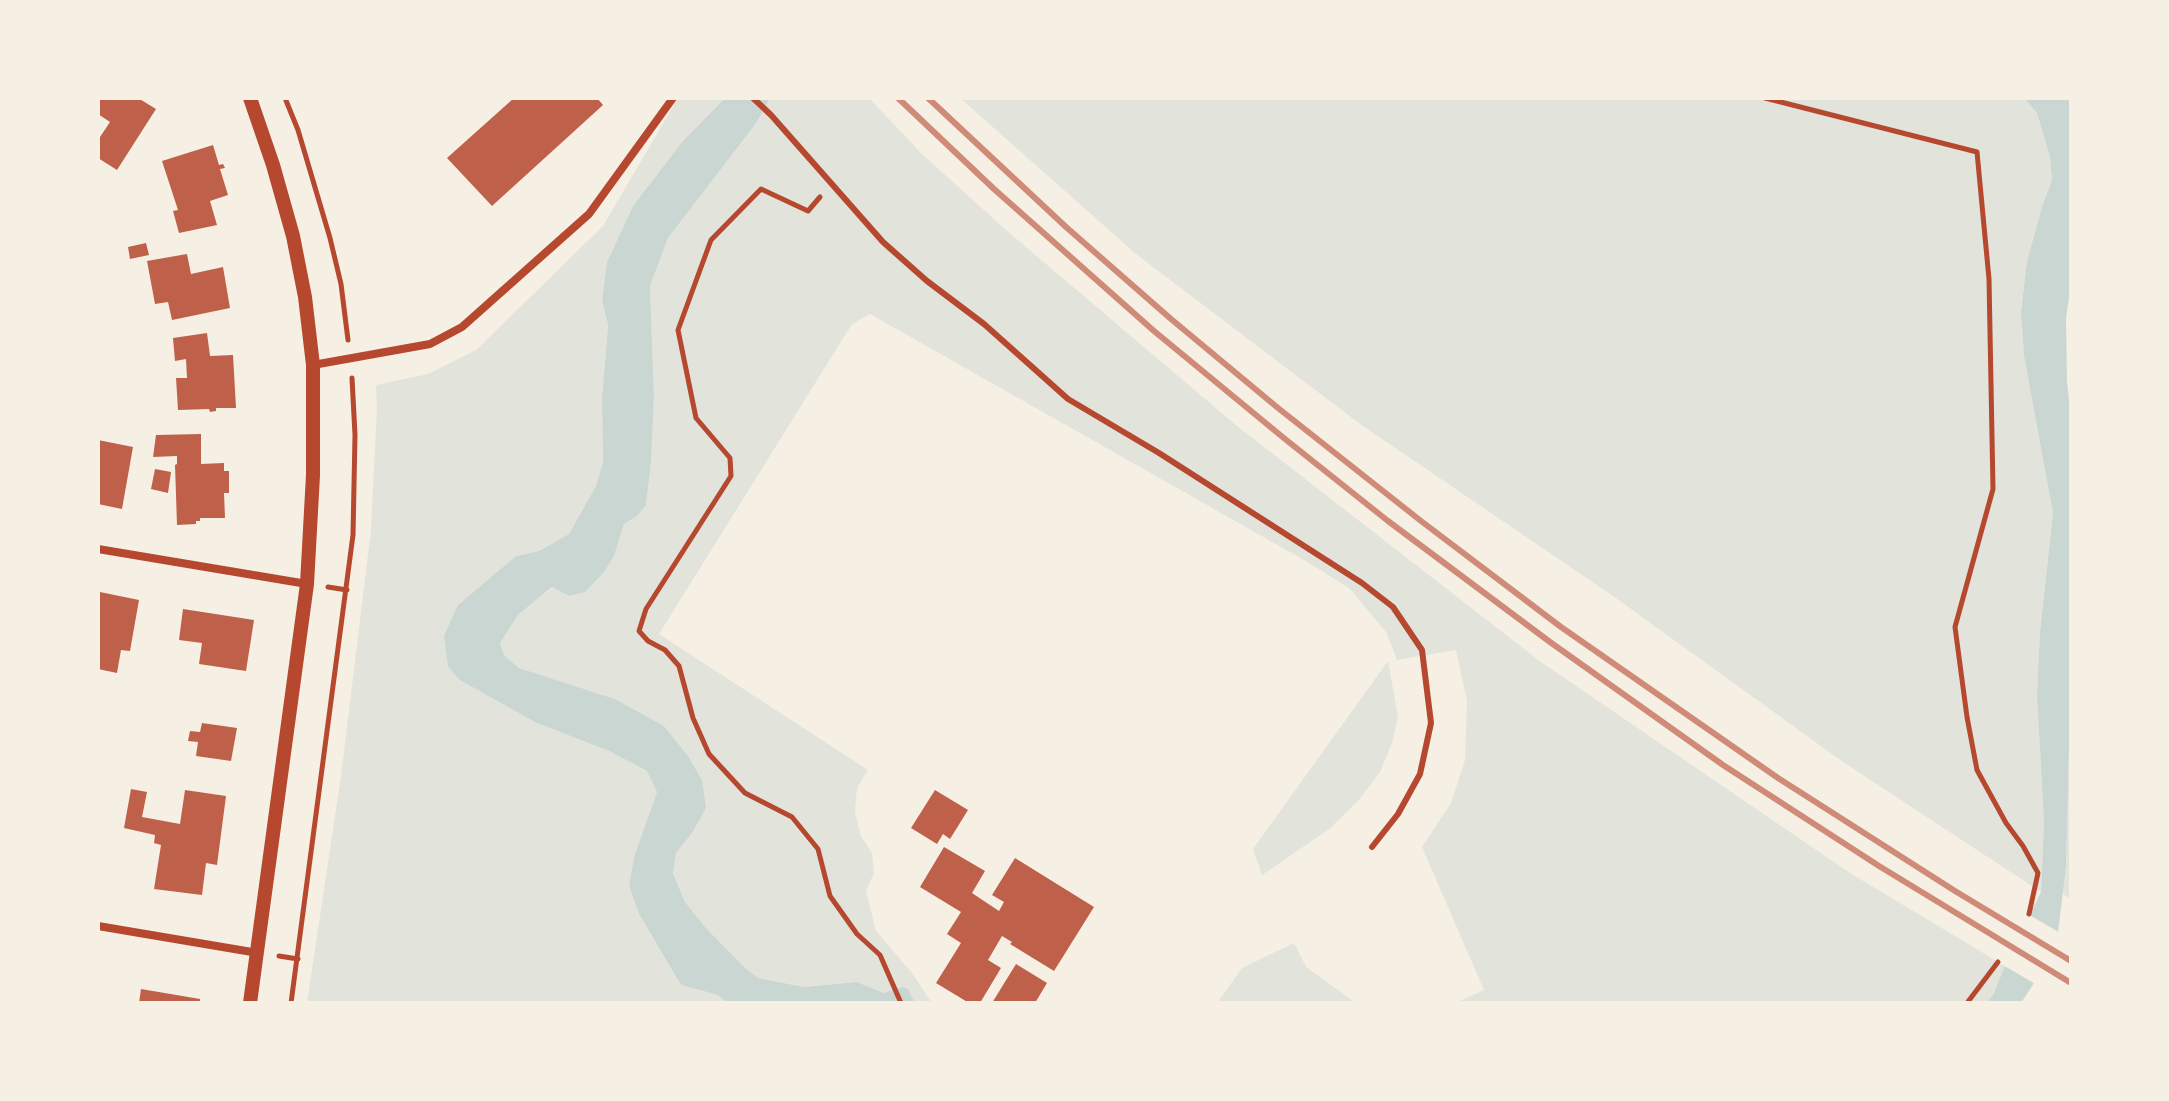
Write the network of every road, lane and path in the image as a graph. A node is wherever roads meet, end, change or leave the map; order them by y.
1 (250, 98) edge
2 (673, 98) edge
3 (753, 98) edge
4 (1765, 98) edge
5 (832, 184) junction
6 (313, 365) junction
7 (98, 549) edge
8 (307, 584) junction
9 (1372, 847) dead end
10 (2029, 914) dead end
11 (98, 926) edge
12 (258, 953) junction
13 (1998, 962) dead end
14 (250, 1003) edge
15 (901, 1003) edge
16 (1967, 1003) edge

1 - 6 street
2 - 6 street
3 - 5 lane
4 - 10 path
5 - 9 lane
5 - 15 path
6 - 8 street
7 - 8 street
8 - 12 street
11 - 12 street
12 - 14 street
13 - 16 path

